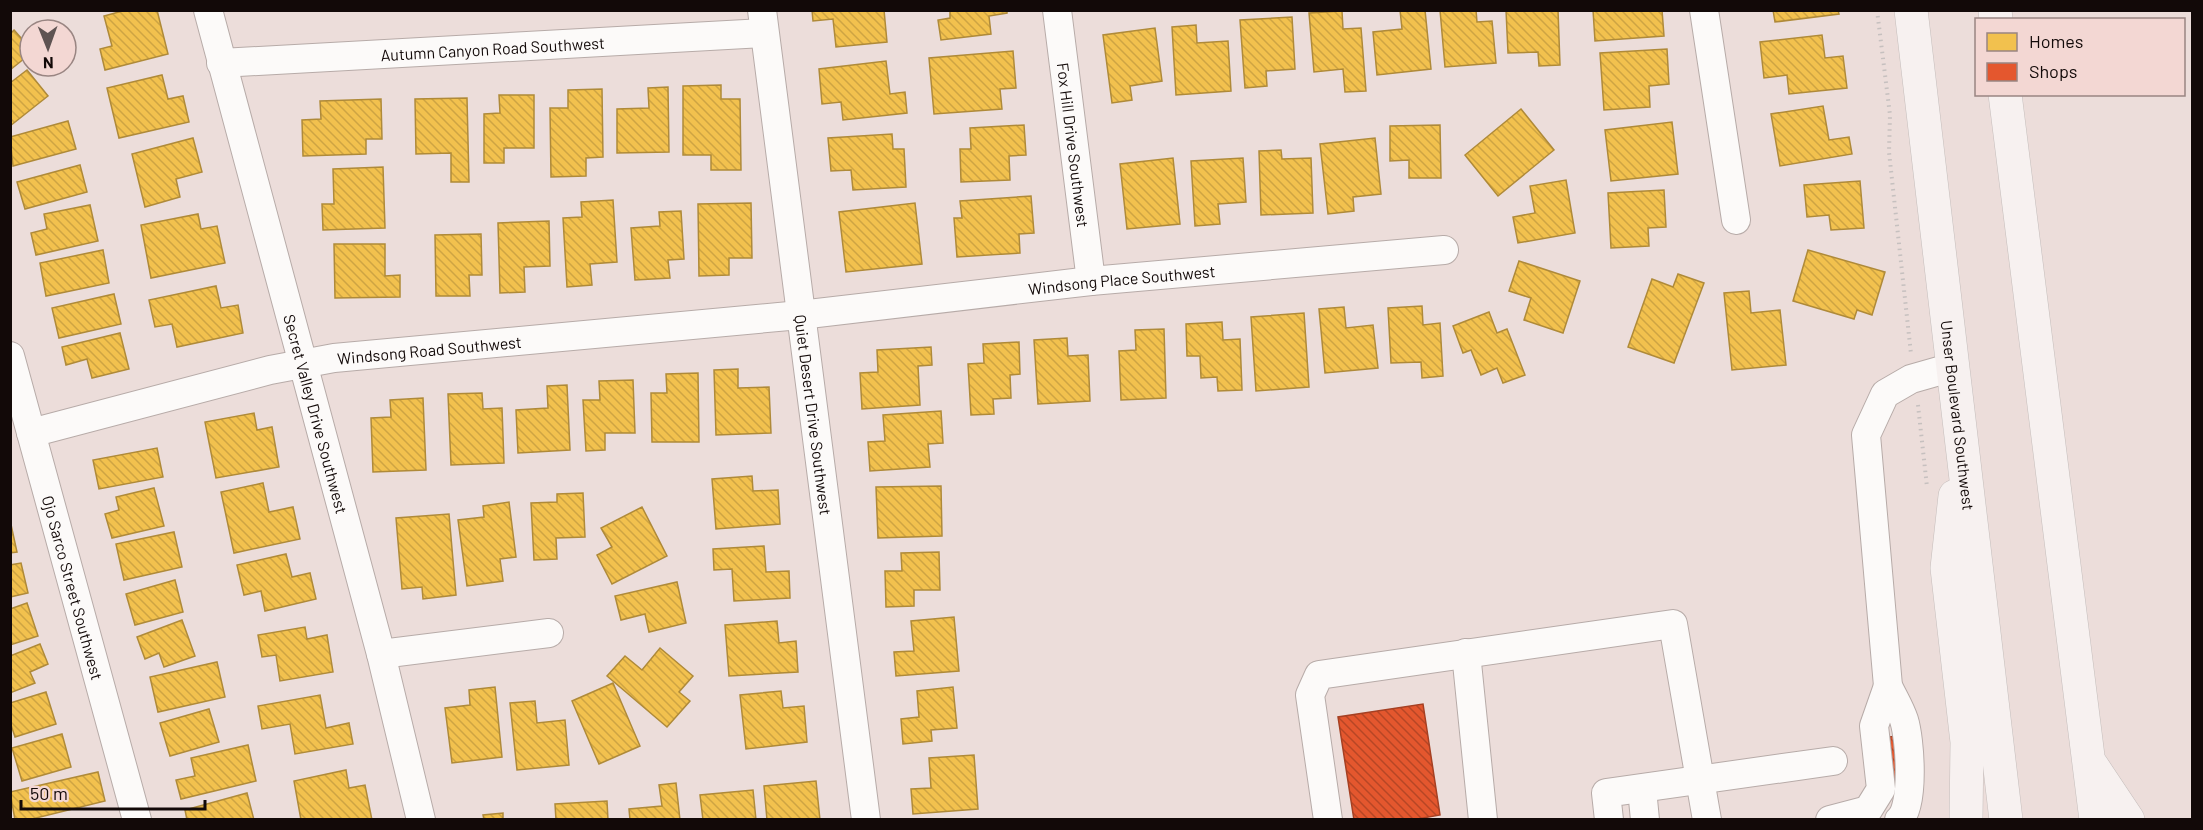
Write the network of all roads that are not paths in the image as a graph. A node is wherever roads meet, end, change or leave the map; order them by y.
1 (208, 10) edge
2 (1057, 10) edge
3 (1704, 10) edge
4 (1911, 10) edge
5 (763, 22) edge
6 (221, 63) junction
7 (2005, 96) edge
8 (1736, 220) dead end
9 (1444, 249) dead end
10 (1091, 281) junction
11 (800, 315) junction
12 (10, 356) edge
13 (303, 363) junction
14 (1953, 367) junction
15 (31, 433) junction
16 (1961, 438) junction
17 (549, 633) dead end
18 (1466, 653) junction
19 (381, 654) junction
20 (1888, 686) junction
21 (1833, 761) dead end
22 (2089, 762) junction
23 (1700, 779) junction
24 (1642, 789) junction
25 (137, 819) edge
26 (422, 819) edge
27 (866, 819) edge
28 (1328, 819) edge
29 (1483, 819) edge
30 (1609, 819) edge
31 (1645, 819) edge
32 (1707, 819) edge
33 (1830, 819) edge
34 (1899, 819) edge
35 (1966, 819) edge
36 (2006, 819) edge
37 (2096, 819) edge
38 (2128, 819) edge

1 - 6 street, Secret Valley Drive Southwest
2 - 10 street, Fox Hill Drive Southwest
3 - 8 street
4 - 14 main road, Unser Boulevard Southwest
5 - 6 street, Autumn Canyon Road Southwest
5 - 11 street, Quiet Desert Drive Southwest
6 - 13 street, Secret Valley Drive Southwest
7 - 22 main road
9 - 10 street, Windsong Place Southwest
10 - 11 street, Windsong Place Southwest
11 - 13 street, Windsong Road Southwest
11 - 27 street, Quiet Desert Drive Southwest
12 - 15 street, Ojo Sarco Street Southwest
13 - 15 street, Windsong Road Southwest
13 - 19 street, Secret Valley Drive Southwest
14 - 16 main road, Unser Boulevard Southwest
14 - 20 street
15 - 25 street, Ojo Sarco Street Southwest
16 - 35 main road
16 - 36 main road, Unser Boulevard Southwest
17 - 19 street
18 - 23 street
18 - 28 street
18 - 29 street
19 - 26 street, Secret Valley Drive Southwest
20 - 33 street
20 - 34 street
21 - 23 street
22 - 37 main road
22 - 38 main road
23 - 24 street
23 - 32 street
24 - 30 street
24 - 31 street

